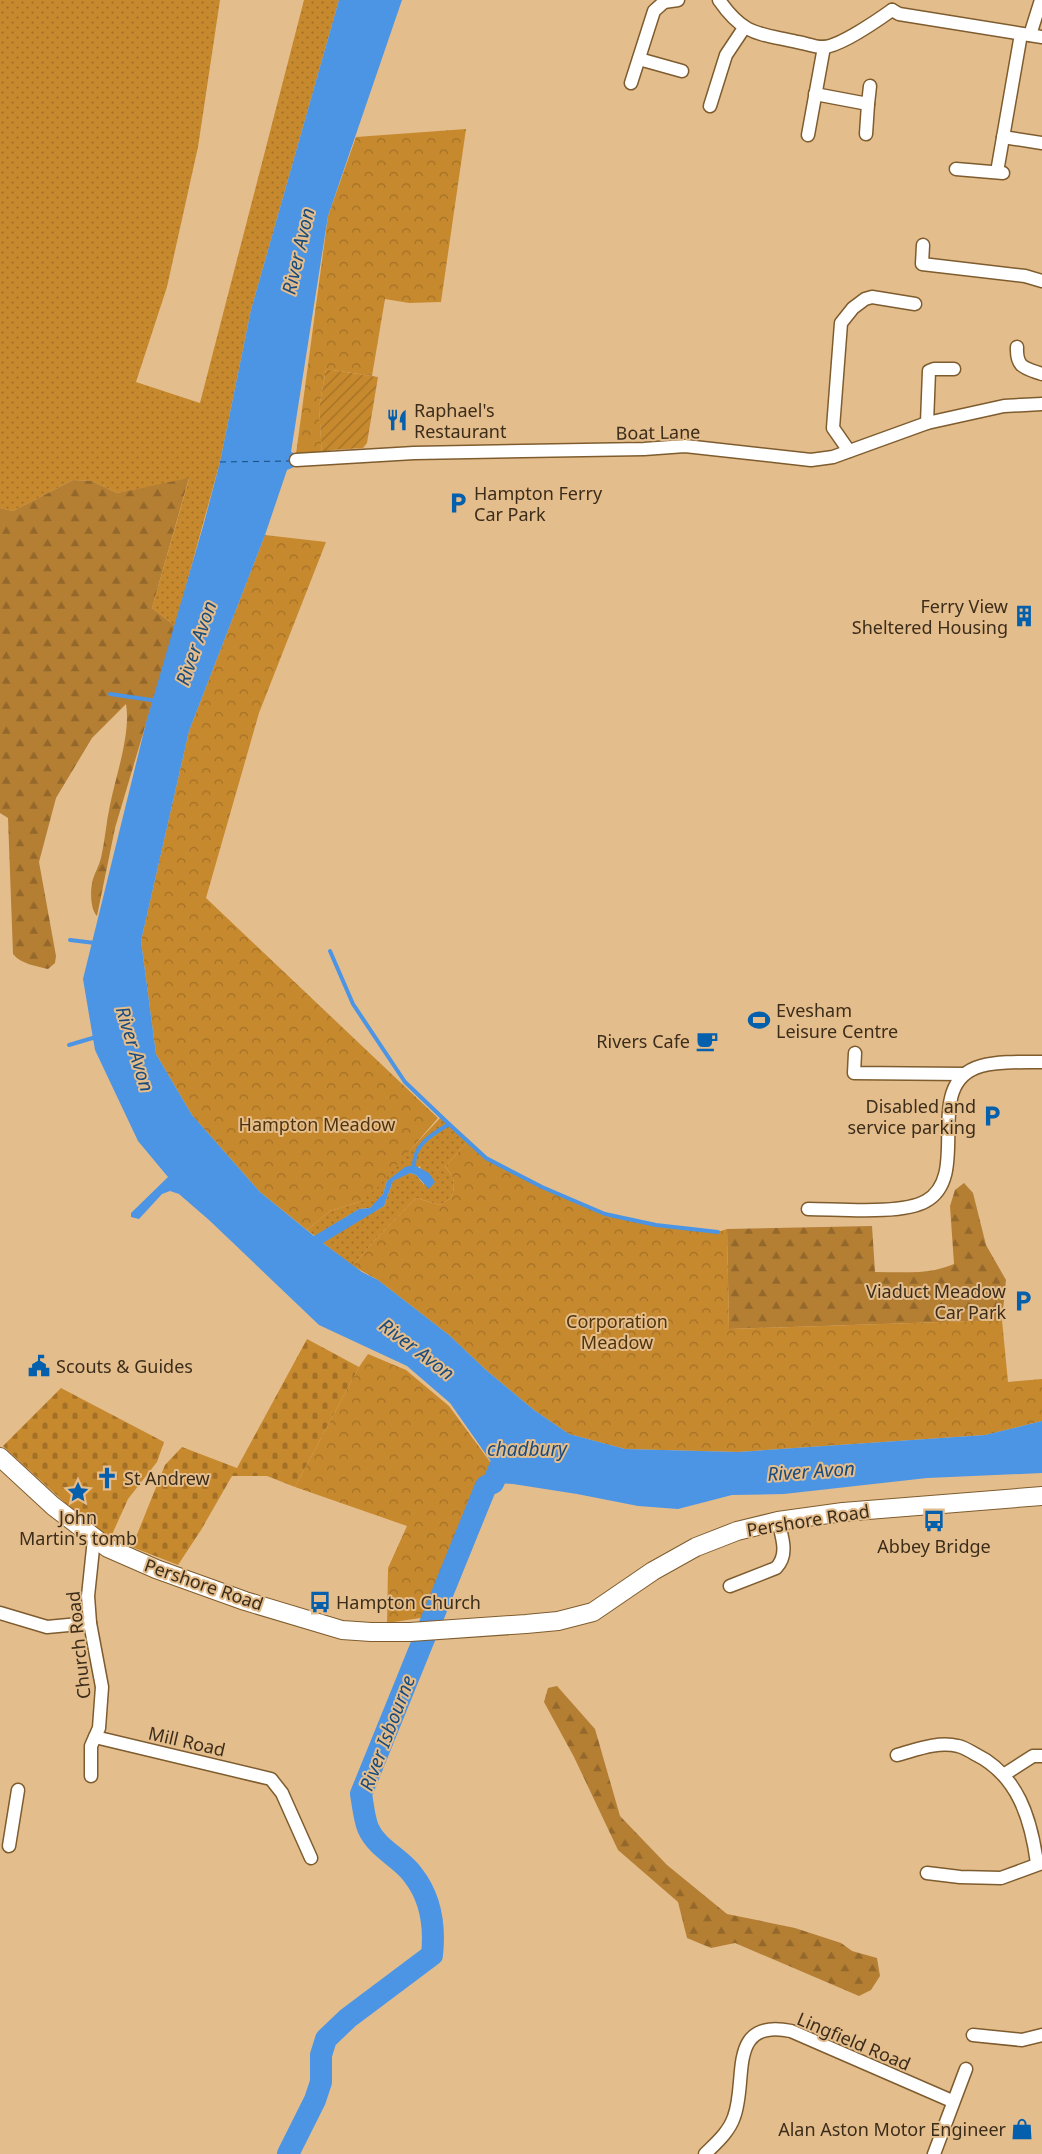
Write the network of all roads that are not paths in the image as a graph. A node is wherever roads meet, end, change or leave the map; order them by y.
1 (678, 0) edge
2 (719, 0) edge
3 (1042, 0) edge
4 (891, 5) edge
5 (744, 28) junction
6 (1031, 36) edge
7 (824, 47) junction
8 (638, 59) junction
9 (682, 71) dead end
10 (631, 83) dead end
11 (870, 86) dead end
12 (815, 94) junction
13 (868, 104) junction
14 (710, 106) dead end
15 (866, 134) dead end
16 (808, 135) dead end
17 (1003, 137) junction
18 (1042, 143) edge
19 (956, 169) dead end
20 (923, 245) dead end
21 (1042, 281) edge
22 (916, 304) dead end
23 (1017, 347) dead end
24 (954, 369) dead end
25 (1042, 374) edge
26 (1042, 404) edge
27 (927, 423) junction
28 (849, 451) junction
29 (296, 460) dead end
30 (855, 1053) dead end
31 (1042, 1062) edge
32 (964, 1074) junction
33 (808, 1209) dead end
34 (0, 1457) edge
35 (1042, 1496) edge
36 (778, 1521) junction
37 (94, 1539) junction
38 (730, 1586) dead end
39 (0, 1613) edge
40 (90, 1623) junction
41 (95, 1737) junction
42 (897, 1755) dead end
43 (1042, 1756) edge
44 (1005, 1774) junction
45 (91, 1776) dead end
46 (18, 1790) dead end
47 (0, 1829) edge
48 (13, 1833) junction
49 (10, 1846) dead end
50 (311, 1858) dead end
51 (1040, 1863) edge
52 (927, 1873) dead end
53 (1042, 2035) edge
54 (973, 2036) dead end
55 (966, 2070) dead end
56 (952, 2101) junction
57 (705, 2154) edge
58 (934, 2154) edge

1 - 8 street
2 - 5 street
3 - 6 street
4 - 6 street
4 - 7 street
5 - 7 street
5 - 14 street
6 - 17 street
7 - 12 street
8 - 9 street
8 - 10 street
11 - 13 street
12 - 13 street
12 - 16 street
13 - 15 street
17 - 18 street
17 - 19 street
20 - 21 street
22 - 28 street
23 - 25 street
24 - 27 street
26 - 27 street, Boat Lane
27 - 28 street, Boat Lane
28 - 29 street, Boat Lane
30 - 32 street
31 - 32 street
32 - 33 street
34 - 37 main road, Pershore Road
35 - 36 main road, Pershore Road
36 - 37 main road, Pershore Road
36 - 38 street
37 - 40 street, Church Road
39 - 40 street
40 - 41 street, Church Road
41 - 45 street, Church Road
41 - 50 street, Mill Road
42 - 44 street
43 - 44 street
44 - 51 street
46 - 48 street
47 - 48 street
48 - 49 street
51 - 52 street
53 - 54 street
55 - 56 street
56 - 57 street, Lingfield Road
56 - 58 street

